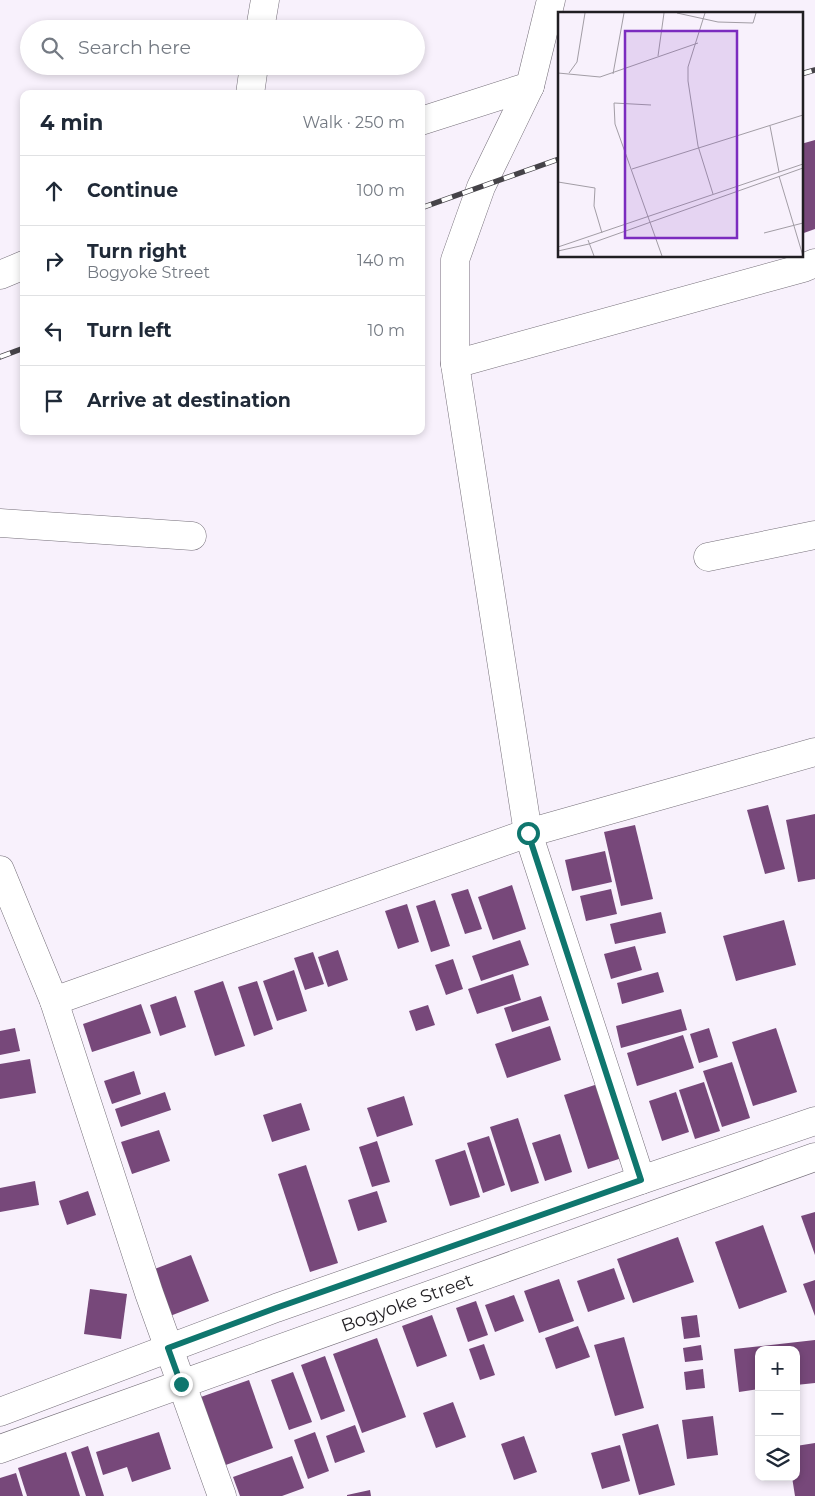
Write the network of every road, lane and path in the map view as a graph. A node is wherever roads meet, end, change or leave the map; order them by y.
1 (265, 0) edge
2 (551, 0) edge
3 (262, 20) edge
4 (253, 75) edge
5 (530, 86) junction
6 (251, 90) edge
7 (425, 120) edge
8 (815, 263) edge
9 (20, 268) edge
10 (0, 275) edge
11 (454, 364) junction
12 (0, 523) edge
13 (815, 535) edge
14 (192, 536) dead end
15 (708, 557) dead end
16 (815, 752) edge
17 (528, 833) junction
18 (0, 870) edge
19 (54, 1002) junction
20 (815, 1121) edge
21 (815, 1157) edge
22 (641, 1180) junction
23 (168, 1348) junction
24 (181, 1384) junction
25 (0, 1412) edge
26 (0, 1449) edge
27 (222, 1496) edge

1 - 3 street
2 - 5 street
4 - 6 street
5 - 7 street
5 - 11 street
8 - 11 street
9 - 10 street
11 - 17 street
12 - 14 street
13 - 15 street
16 - 17 street
17 - 19 street
17 - 22 street
18 - 19 street
19 - 23 street
20 - 22 street
21 - 24 street, Bogyoke Street
22 - 23 street
23 - 24 street
23 - 25 street
24 - 26 street, Bogyoke Street
24 - 27 street

